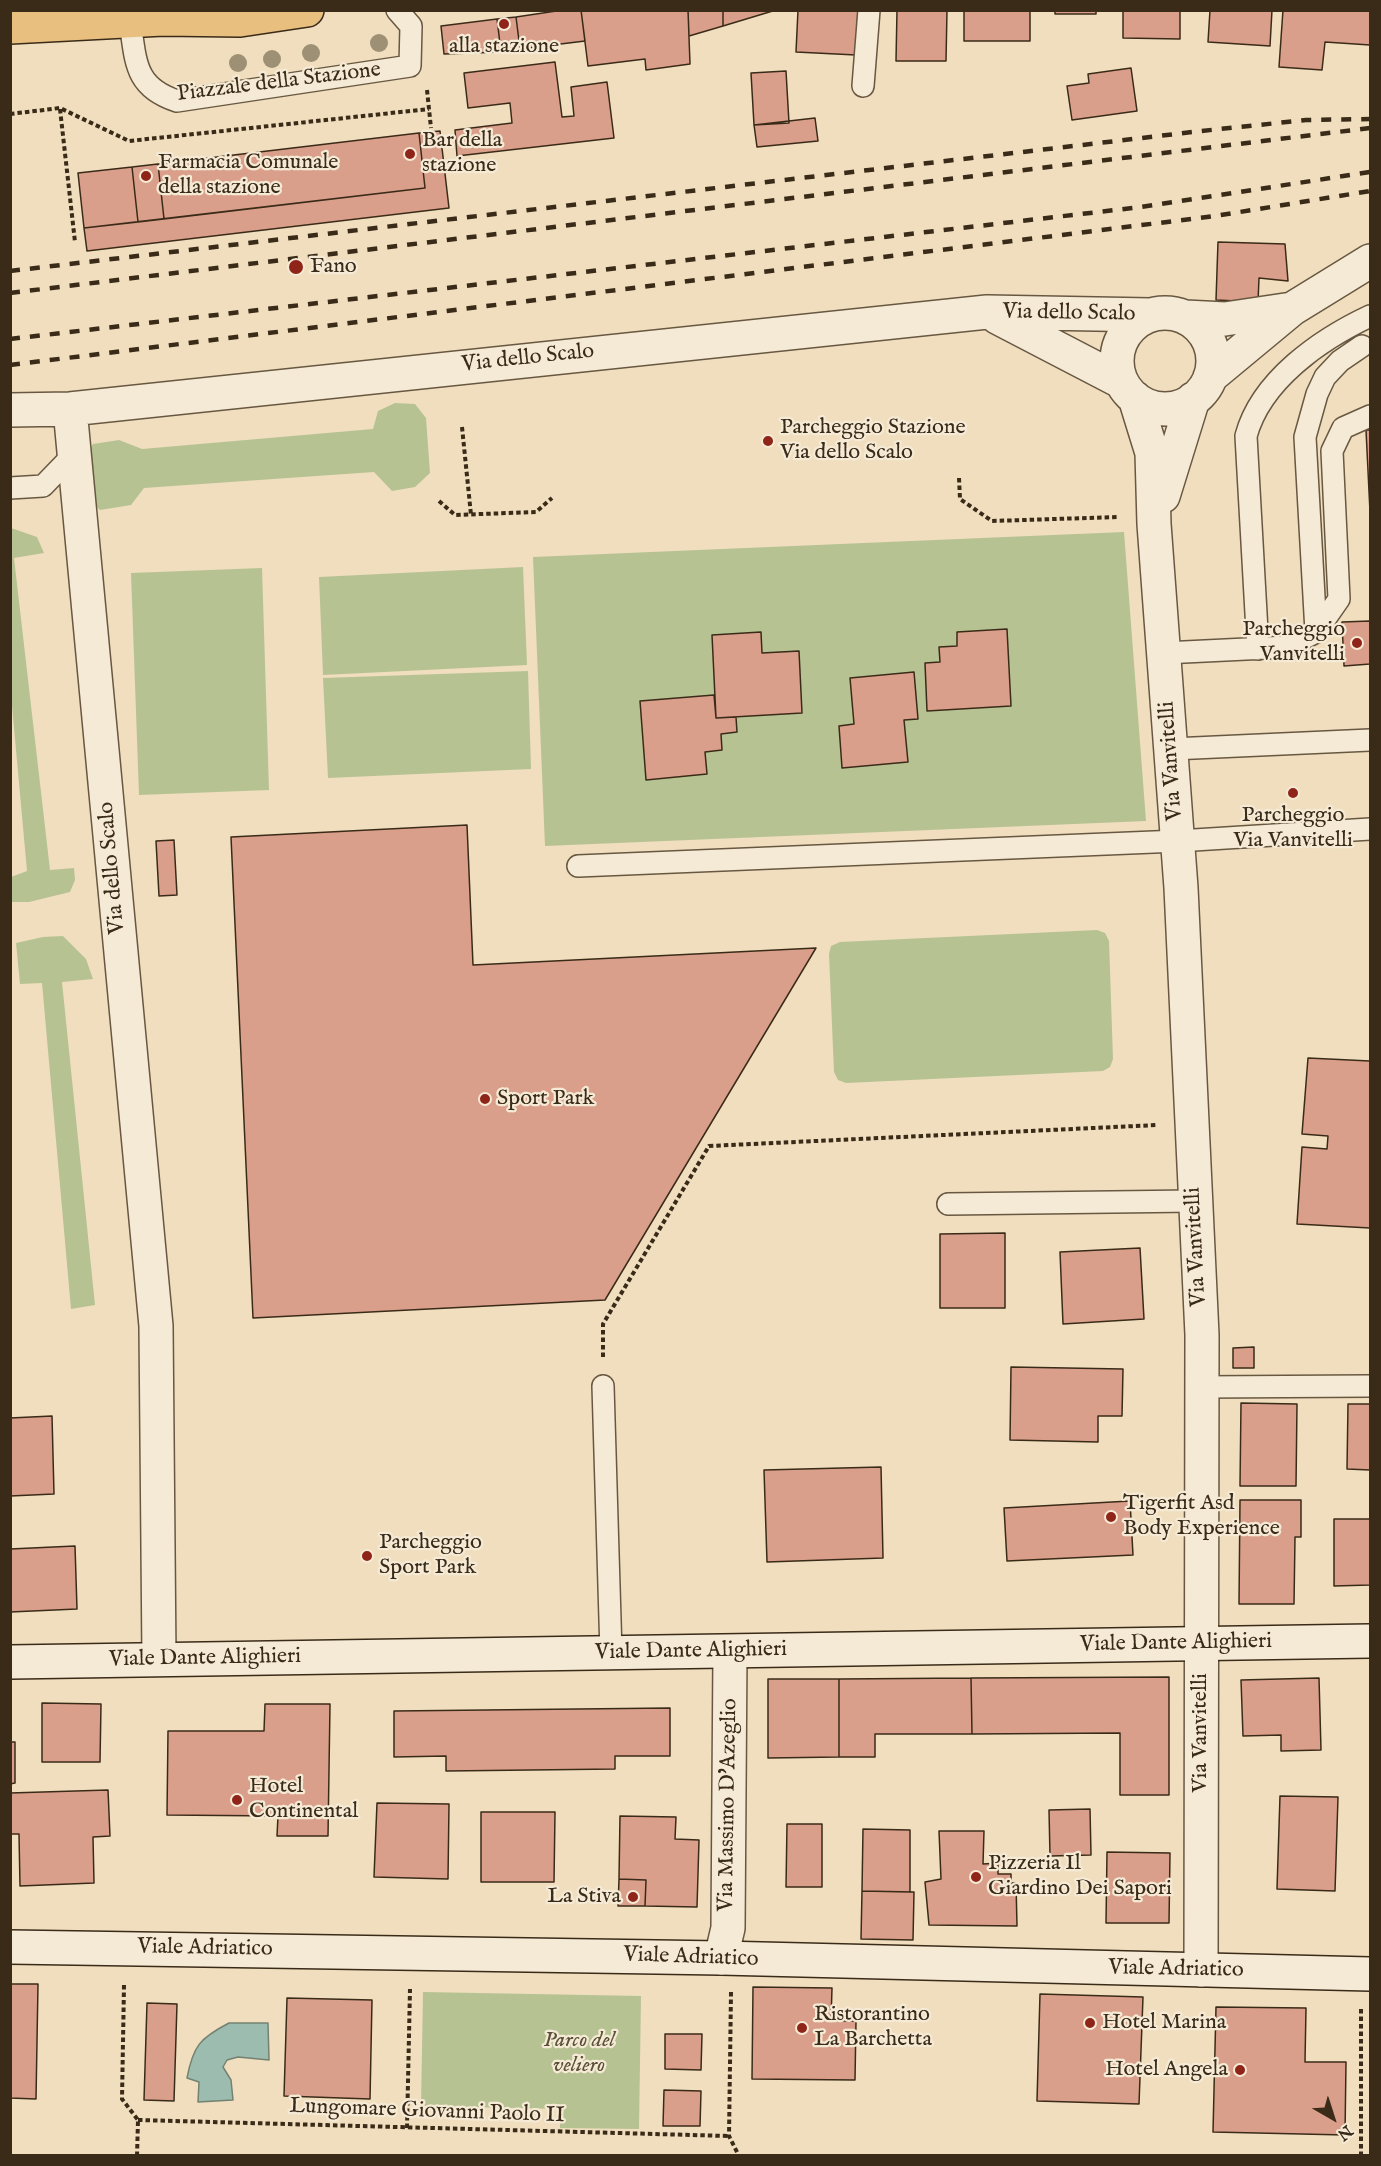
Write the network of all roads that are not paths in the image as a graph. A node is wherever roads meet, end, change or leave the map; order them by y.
1 (307, 10) edge
2 (397, 10) edge
3 (869, 10) edge
4 (173, 15) edge
5 (130, 22) junction
6 (10, 27) edge
7 (863, 86) dead end
8 (1371, 261) edge
9 (1292, 309) junction
10 (987, 312) junction
11 (1151, 315) junction
12 (1371, 316) edge
13 (1185, 317) junction
14 (1362, 346) dead end
15 (1202, 388) junction
16 (1129, 390) junction
17 (10, 410) edge
18 (70, 410) junction
19 (1371, 416) edge
20 (73, 455) junction
21 (10, 488) edge
22 (1155, 524) junction
23 (1316, 632) junction
24 (1258, 649) junction
25 (1164, 653) junction
26 (1371, 740) edge
27 (1172, 749) junction
28 (1371, 829) edge
29 (1178, 841) junction
30 (578, 866) dead end
31 (1194, 1201) junction
32 (948, 1204) dead end
33 (603, 1386) road end
34 (1371, 1386) edge
35 (1202, 1387) junction
36 (1371, 1641) edge
37 (1201, 1644) junction
38 (730, 1652) junction
39 (611, 1653) junction
40 (159, 1659) junction
41 (10, 1662) edge
42 (10, 1947) edge
43 (721, 1958) junction
44 (1201, 1970) junction
45 (1366, 1974) edge

1 - 4 main road
2 - 5 lane, Piazzale della Stazione
3 - 7 lane
4 - 5 main road
5 - 6 main road
8 - 9 street
9 - 13 street
9 - 15 street
10 - 11 street, Via dello Scalo
10 - 16 street, Via dello Scalo
10 - 18 street, Via dello Scalo
11 - 13 street
11 - 16 street
12 - 24 lane
13 - 15 street
14 - 23 lane
15 - 16 street
15 - 22 street, Via Vanvitelli
16 - 22 street, Via Vanvitelli
17 - 18 street, Via dello Scalo
18 - 20 street, Via dello Scalo
19 - 23 lane
20 - 21 lane
20 - 40 street, Via dello Scalo
22 - 25 street, Via Vanvitelli
23 - 24 lane
24 - 25 lane
25 - 27 street, Via Vanvitelli
26 - 27 lane
27 - 29 street, Via Vanvitelli
28 - 29 lane
29 - 30 lane
29 - 31 street, Via Vanvitelli
31 - 32 lane
31 - 35 street, Via Vanvitelli
33 - 39 lane
34 - 35 lane
35 - 37 street, Via Vanvitelli
36 - 37 street, Viale Dante Alighieri
37 - 38 street, Viale Dante Alighieri
37 - 44 street, Via Vanvitelli
38 - 39 street, Viale Dante Alighieri
38 - 43 street, Via Massimo D'Azeglio
39 - 40 street, Viale Dante Alighieri
40 - 41 street, Viale Dante Alighieri
42 - 43 street, Viale Adriatico
43 - 44 street, Viale Adriatico
44 - 45 street, Viale Adriatico

